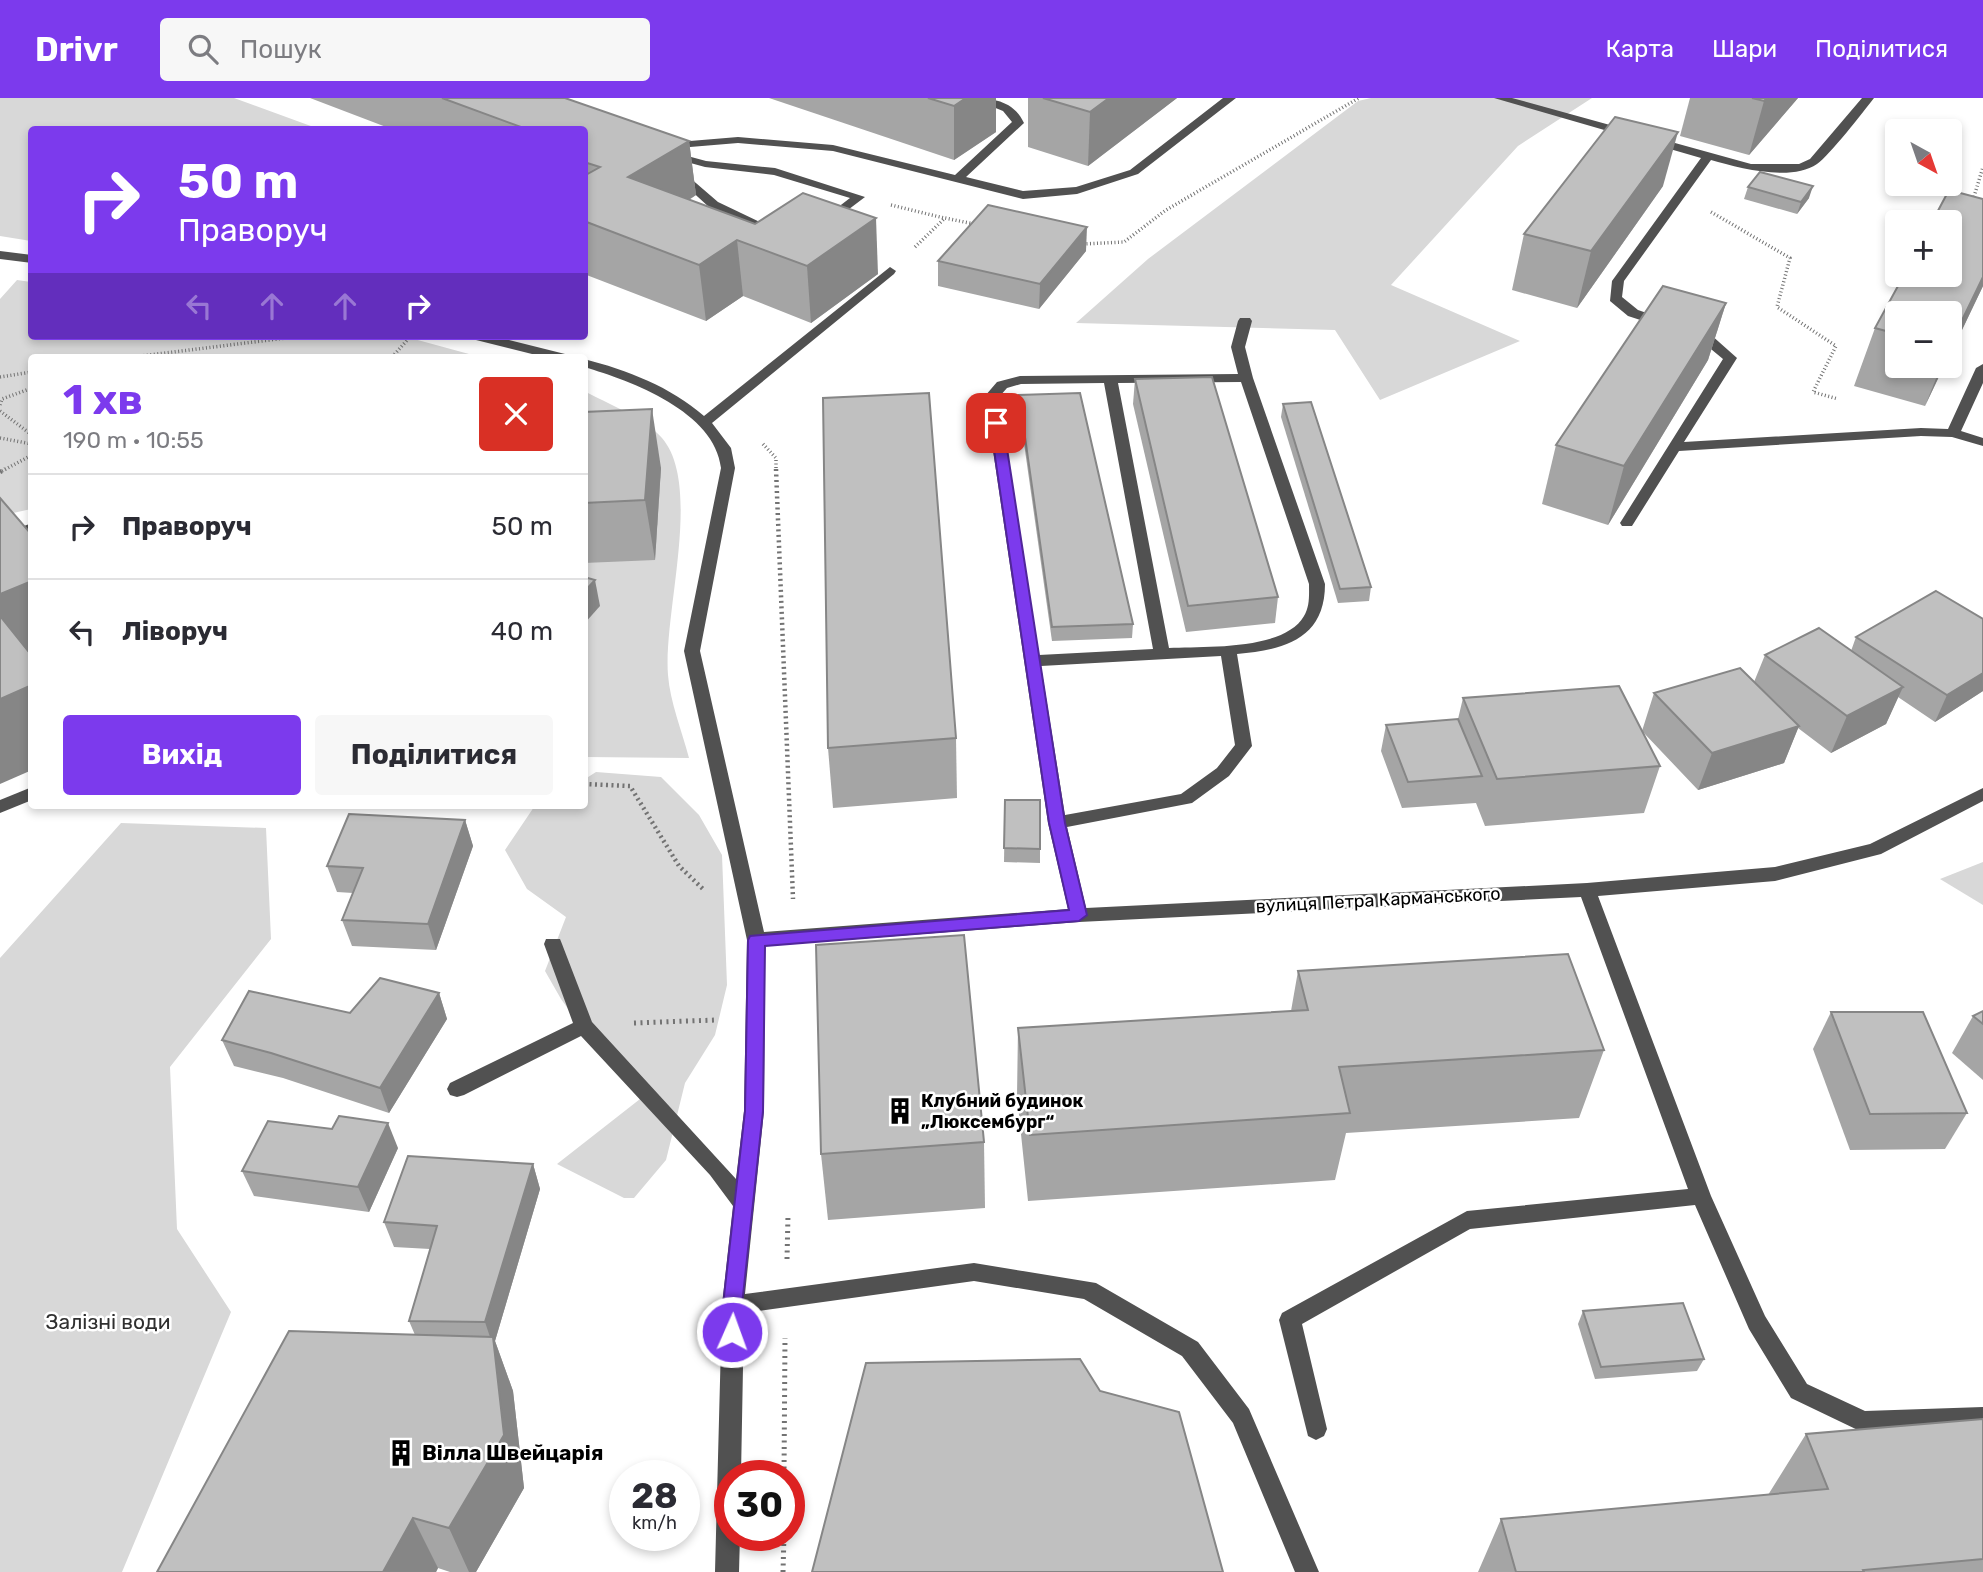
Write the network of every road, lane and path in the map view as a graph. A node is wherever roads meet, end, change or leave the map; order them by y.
1 (977, 98) edge
2 (1230, 98) edge
3 (1359, 98) edge
4 (1500, 98) edge
5 (1868, 98) edge
6 (654, 152) junction
7 (1708, 156) junction
8 (1983, 167) edge
9 (959, 177) junction
10 (1681, 194) junction
11 (859, 197) junction
12 (1972, 208) edge
13 (945, 218) junction
14 (762, 226) edge
15 (821, 226) edge
16 (983, 226) edge
17 (1071, 245) edge
18 (0, 255) edge
19 (28, 258) edge
20 (890, 271) joint
21 (1245, 321) dead end
22 (268, 340) edge
23 (407, 340) edge
24 (493, 340) edge
25 (183, 350) junction
26 (155, 354) edge
27 (165, 354) edge
28 (395, 354) edge
29 (548, 354) edge
30 (588, 365) edge
31 (1983, 368) edge
32 (28, 373) edge
33 (0, 377) edge
34 (1246, 378) junction
35 (1110, 379) junction
36 (28, 389) edge
37 (1838, 400) dead end
38 (0, 405) edge
39 (0, 411) edge
40 (704, 423) junction
41 (28, 432) edge
42 (1953, 433) junction
43 (0, 438) edge
44 (28, 442) edge
45 (1983, 442) edge
46 (1676, 447) junction
47 (28, 457) edge
48 (0, 472) edge
49 (1628, 523) edge
50 (28, 529) edge
51 (0, 540) edge
52 (1228, 650) junction
53 (1162, 654) junction
54 (1032, 662) junction
55 (588, 784) edge
56 (1983, 794) edge
57 (28, 795) edge
58 (0, 807) edge
59 (1057, 823) junction
60 (1587, 890) junction
61 (707, 893) dead end
62 (1079, 915) junction
63 (756, 940) junction
64 (553, 944) dead end
65 (755, 1018) junction
66 (584, 1026) junction
67 (457, 1089) dead end
68 (1701, 1196) junction
69 (743, 1203) junction
70 (733, 1305) junction
71 (1983, 1417) edge
72 (1315, 1429) dead end
73 (784, 1551) edge
74 (727, 1572) edge
75 (783, 1572) edge
76 (1307, 1572) edge

1 - 9 street
2 - 9 street
3 - 17 path
4 - 7 street
5 - 7 street
6 - 9 street
6 - 11 street
6 - 14 street
7 - 10 street
8 - 12 path
10 - 37 path
10 - 46 street
11 - 13 path
11 - 15 street
13 - 16 path
13 - 20 path
18 - 19 street
20 - 40 street
21 - 34 street
22 - 25 path
23 - 28 path
24 - 29 street
25 - 26 path
25 - 27 path
30 - 40 street
31 - 42 street
32 - 33 path
34 - 35 street
34 - 52 street
35 - 53 street
35 - 54 street
36 - 38 path
39 - 41 path
40 - 63 street
42 - 45 street
42 - 46 street
43 - 44 path
46 - 49 street
47 - 48 path
50 - 51 street
52 - 53 street
52 - 59 street
53 - 54 street
54 - 59 street
55 - 61 path
56 - 60 street, вулиця Петра Карманського
57 - 58 street
59 - 62 street
60 - 62 street, вулиця Петра Карманського
60 - 68 street
62 - 63 street, вулиця Петра Карманського
63 - 65 street
64 - 66 street
65 - 66 path
65 - 69 street
66 - 67 street
66 - 69 street
68 - 71 street
68 - 72 street
69 - 70 street
70 - 74 street
70 - 76 street
73 - 75 path

